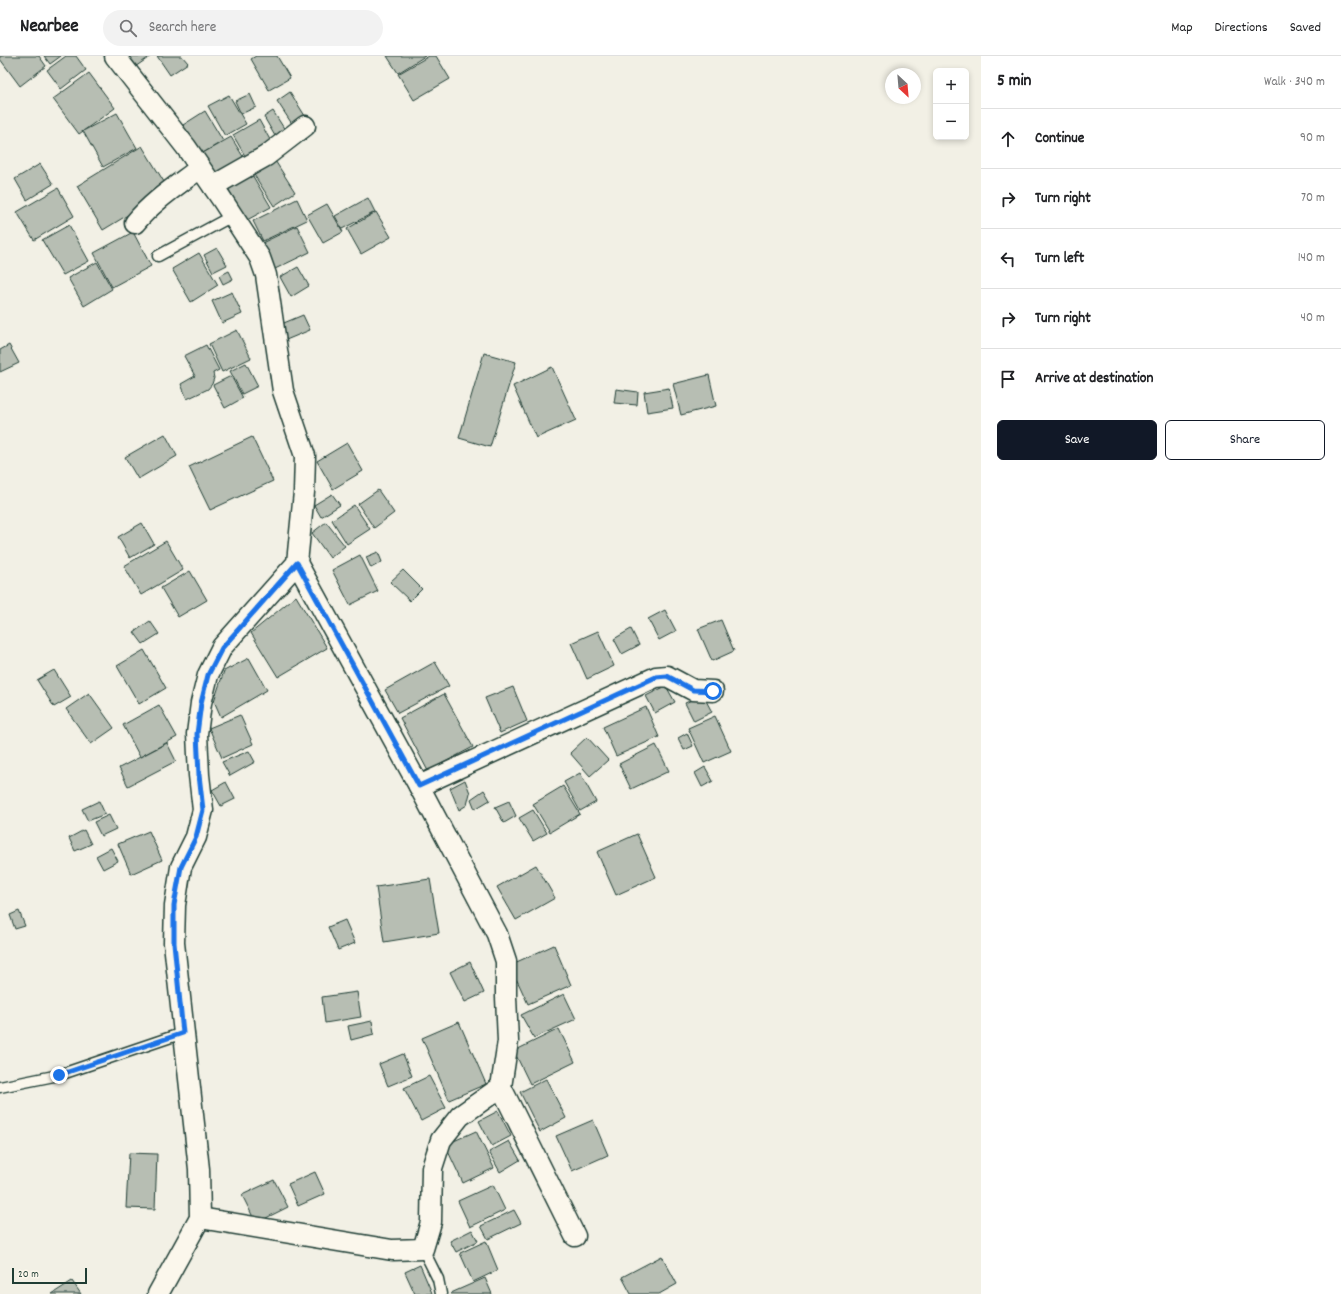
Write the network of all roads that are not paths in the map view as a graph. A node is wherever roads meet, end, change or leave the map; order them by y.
1 (115, 56) edge
2 (306, 126) dead end
3 (200, 168) junction
4 (213, 186) junction
5 (232, 216) junction
6 (135, 223) dead end
7 (158, 256) dead end
8 (297, 563) junction
9 (713, 691) dead end
10 (419, 786) junction
11 (183, 1033) junction
12 (0, 1087) edge
13 (501, 1087) junction
14 (200, 1218) junction
15 (575, 1236) dead end
16 (423, 1249) junction
17 (158, 1294) edge
18 (441, 1294) edge

1 - 3 street
2 - 4 street
3 - 4 street
3 - 6 street
4 - 5 street
5 - 7 lane
5 - 8 street
8 - 10 street
8 - 11 street
9 - 10 street
10 - 13 street
11 - 12 lane
11 - 14 street
13 - 15 street
13 - 16 street
14 - 16 street
14 - 17 street
16 - 18 lane

